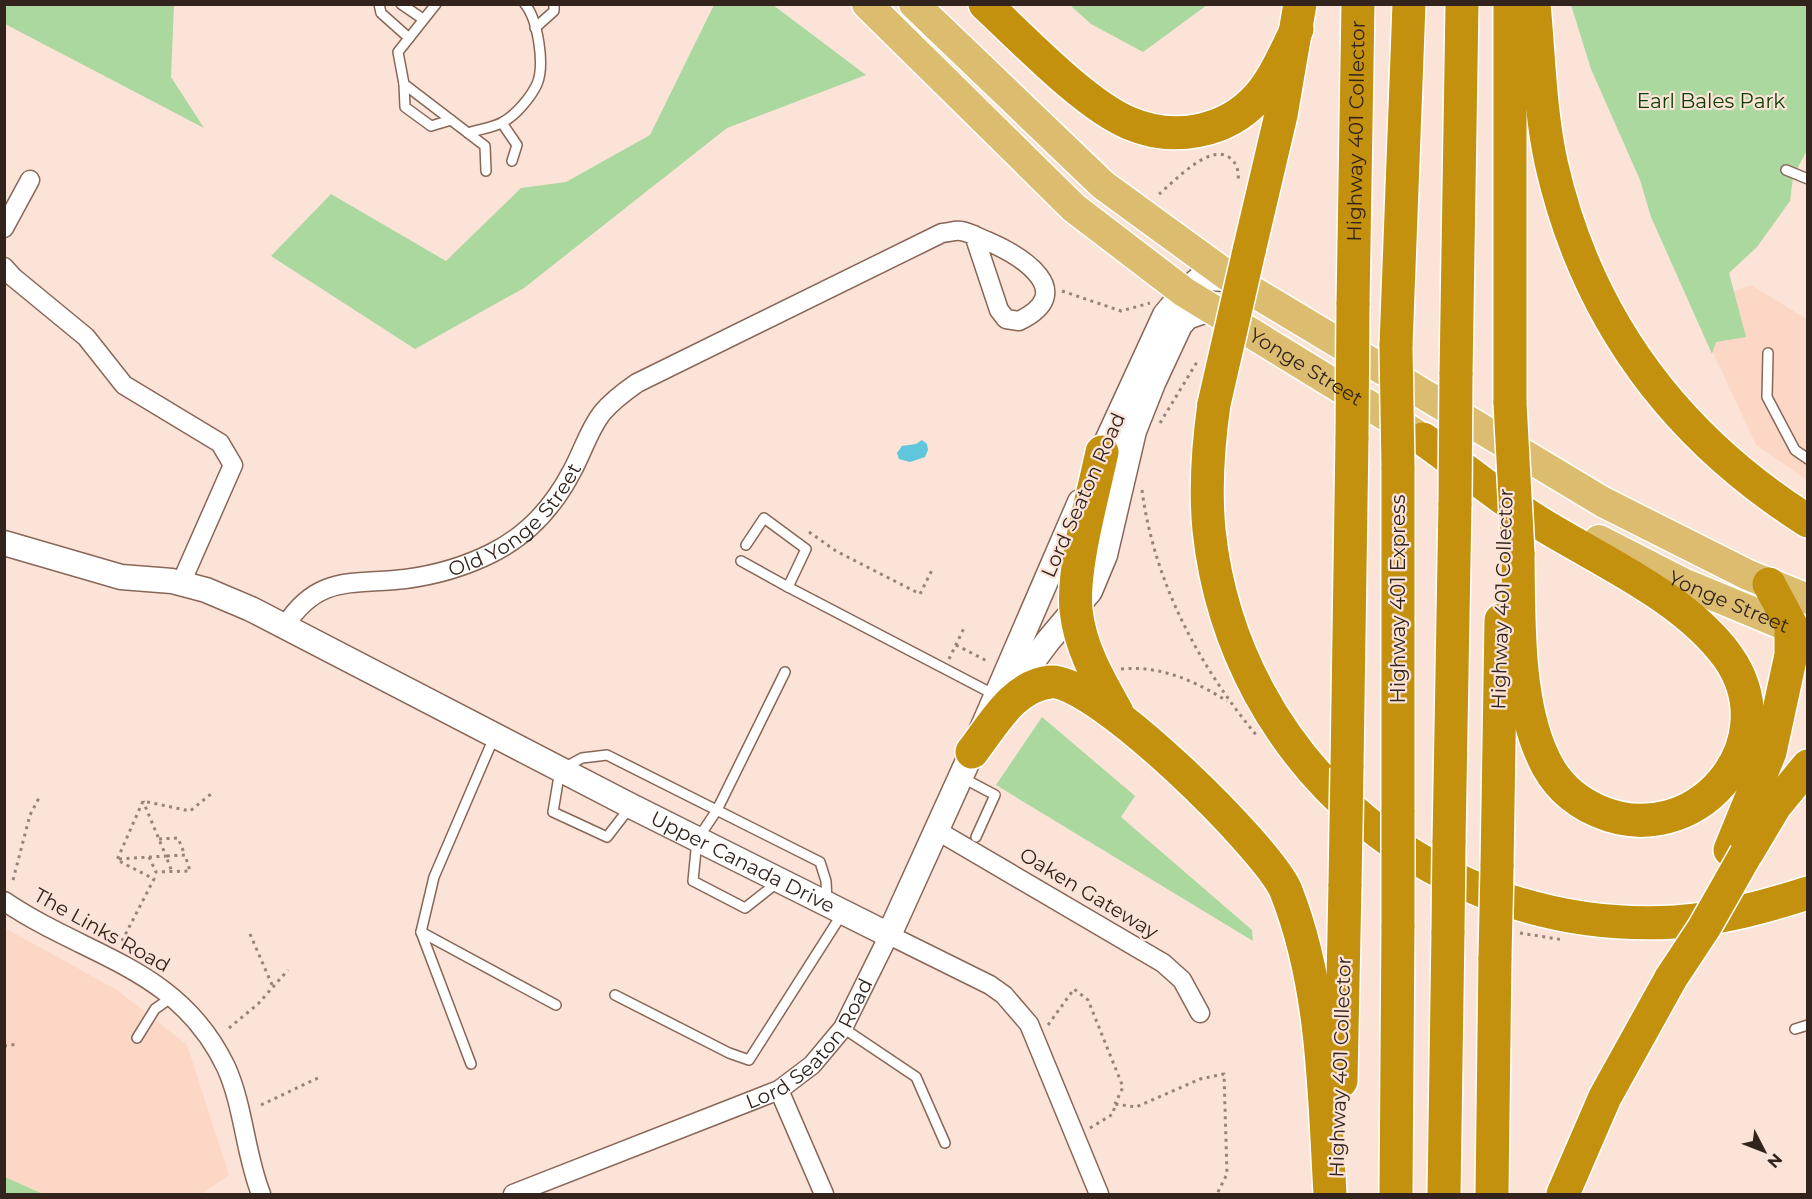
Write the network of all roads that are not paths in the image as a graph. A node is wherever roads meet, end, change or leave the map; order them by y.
1 (379, 4) edge
2 (401, 4) edge
3 (436, 4) edge
4 (525, 4) edge
5 (554, 4) edge
6 (867, 4) edge
7 (914, 4) edge
8 (985, 4) edge
9 (1358, 4) edge
10 (1409, 4) edge
11 (1462, 4) edge
12 (1510, 4) edge
13 (1534, 4) edge
14 (1298, 17) edge
15 (423, 19) junction
16 (535, 28) junction
17 (409, 38) junction
18 (404, 84) junction
19 (451, 120) junction
20 (502, 123) junction
21 (468, 133) junction
22 (512, 161) dead end
23 (1786, 170) dead end
24 (486, 171) dead end
25 (1808, 179) edge
26 (30, 180) dead end
27 (4, 228) edge
28 (974, 236) junction
29 (4, 267) edge
30 (1232, 279) junction
31 (1184, 292) junction
32 (1212, 308) junction
33 (1768, 353) dead end
34 (1424, 439) junction
35 (1102, 452) junction
36 (1808, 459) edge
37 (1808, 521) edge
38 (4, 543) edge
39 (746, 545) dead end
40 (1510, 546) junction
41 (741, 561) dead end
42 (182, 583) junction
43 (1768, 584) junction
44 (788, 587) junction
45 (1808, 599) edge
46 (1076, 610) junction
47 (285, 626) junction
48 (1799, 631) edge
49 (785, 672) dead end
50 (997, 696) junction
51 (1119, 716) junction
52 (495, 735) junction
53 (967, 765) junction
54 (1808, 766) edge
55 (560, 770) junction
56 (630, 806) junction
57 (717, 810) junction
58 (936, 830) junction
59 (976, 837) dead end
60 (697, 840) junction
61 (1738, 852) junction
62 (780, 881) junction
63 (1808, 893) edge
64 (4, 901) edge
65 (835, 908) junction
66 (421, 932) junction
67 (889, 934) junction
68 (615, 995) dead end
69 (174, 996) junction
70 (555, 1005) dead end
71 (1200, 1013) dead end
72 (1808, 1025) edge
73 (843, 1028) junction
74 (1795, 1029) dead end
75 (137, 1038) dead end
76 (471, 1064) dead end
77 (779, 1090) junction
78 (945, 1143) dead end
79 (261, 1194) edge
80 (513, 1194) edge
81 (824, 1194) edge
82 (1099, 1194) edge
83 (1330, 1194) edge
84 (1337, 1194) edge
85 (1396, 1194) edge
86 (1444, 1194) edge
87 (1492, 1194) edge
88 (1563, 1194) edge

1 - 17 lane
2 - 15 lane
3 - 15 lane
4 - 16 lane
5 - 16 lane
6 - 31 main road, Yonge Street
7 - 30 main road, Yonge Street
8 - 14 highway
9 - 84 highway, Highway 401 Collector, bridge
10 - 85 highway, Highway 401 Express, bridge
11 - 86 highway, bridge
12 - 40 highway, Highway 401 Collector, bridge
13 - 37 highway
14 - 63 highway, bridge
15 - 17 lane
16 - 20 lane
17 - 18 lane
18 - 19 lane
18 - 19 lane
19 - 21 lane
20 - 21 lane
20 - 22 lane
21 - 24 lane
23 - 25 lane
26 - 27 street
28 - 28 street, Old Yonge Street
28 - 47 street, Old Yonge Street
29 - 42 street
30 - 31 street, Lord Seaton Road
30 - 43 main road, Yonge Street
31 - 32 main road, Yonge Street
31 - 35 street, Lord Seaton Road
32 - 34 main road, Yonge Street
32 - 46 street, Lord Seaton Road
33 - 36 lane
34 - 40 highway
34 - 48 main road, Yonge Street
35 - 46 highway
35 - 50 street, Lord Seaton Road
38 - 42 street
39 - 44 lane
40 - 87 highway, Highway 401 Collector, bridge
41 - 44 lane
42 - 47 street
43 - 45 main road, Yonge Street
43 - 48 highway
44 - 50 lane
46 - 51 highway
46 - 53 street, Lord Seaton Road
47 - 52 street, Upper Canada Drive
48 - 61 highway
49 - 57 lane
50 - 53 street, Lord Seaton Road
51 - 53 highway
51 - 83 highway
52 - 55 street, Upper Canada Drive
52 - 66 lane
53 - 58 street, Lord Seaton Road
53 - 59 lane
54 - 61 highway
55 - 56 street, Upper Canada Drive
55 - 56 lane
55 - 57 lane
56 - 60 street, Upper Canada Drive
57 - 60 lane
57 - 65 lane
58 - 67 street, Lord Seaton Road
58 - 71 street, Oaken Gateway
60 - 62 street, Upper Canada Drive
60 - 62 lane
61 - 88 highway, bridge
62 - 65 street, Upper Canada Drive
64 - 69 street, The Links Road
65 - 67 street, Upper Canada Drive
65 - 68 lane
66 - 70 lane
66 - 76 lane
67 - 73 street, Lord Seaton Road
67 - 82 street, Upper Canada Drive
69 - 75 lane
69 - 79 street, The Links Road
72 - 74 lane
73 - 77 street, Lord Seaton Road
73 - 78 lane
77 - 80 street, Lord Seaton Road
77 - 81 street

